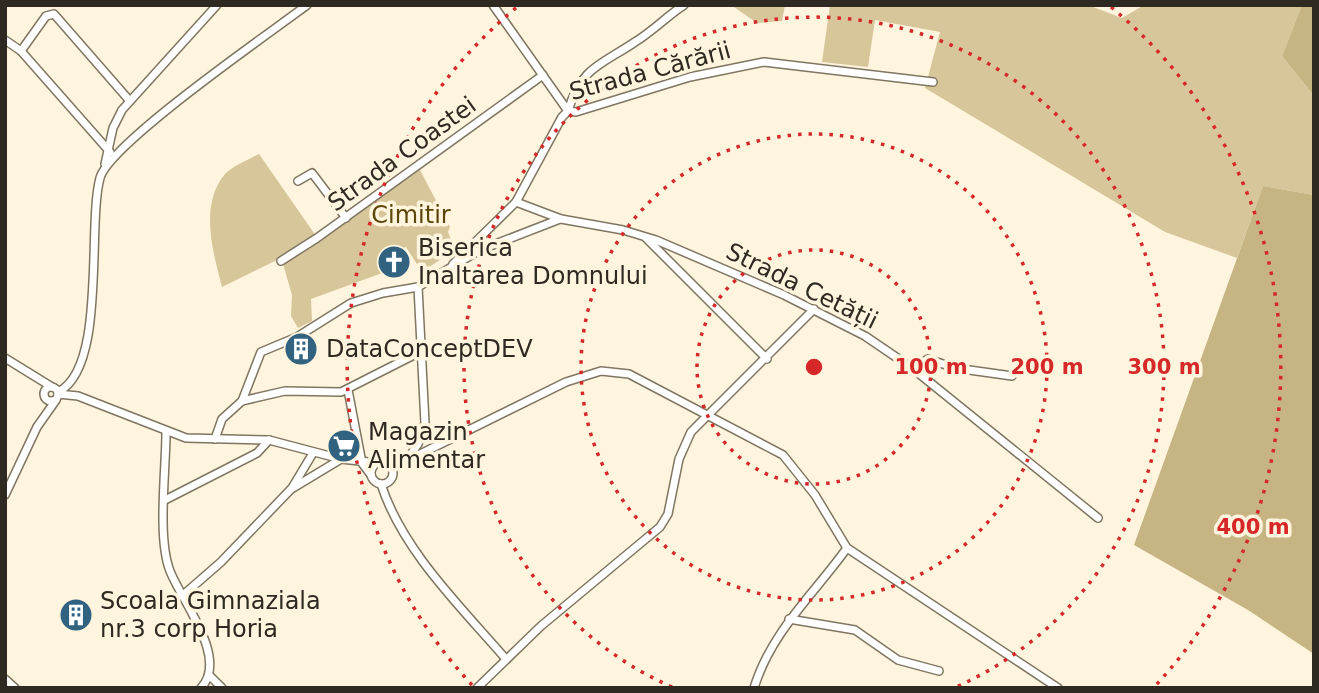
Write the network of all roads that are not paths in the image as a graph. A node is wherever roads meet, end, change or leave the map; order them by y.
1 (217, 5) edge
2 (307, 5) edge
3 (493, 5) edge
4 (684, 5) edge
5 (5, 40) edge
6 (21, 51) junction
7 (543, 75) junction
8 (933, 82) dead end
9 (130, 100) junction
10 (568, 111) junction
11 (108, 150) junction
12 (114, 156) junction
13 (105, 165) junction
14 (298, 181) dead end
15 (516, 202) junction
16 (346, 218) junction
17 (561, 219) junction
18 (642, 235) junction
19 (281, 261) dead end
20 (453, 264) junction
21 (418, 287) junction
22 (814, 309) junction
23 (420, 352) junction
24 (5, 358) edge
25 (767, 359) junction
26 (912, 368) junction
27 (28, 374) junction
28 (1012, 376) dead end
29 (348, 390) junction
30 (56, 393) junction
31 (44, 396) junction
32 (242, 401) junction
33 (706, 417) junction
34 (41, 421) junction
35 (166, 432) junction
36 (215, 439) junction
37 (269, 440) junction
38 (313, 453) junction
39 (341, 459) junction
40 (407, 461) junction
41 (362, 463) junction
42 (378, 463) junction
43 (392, 468) junction
44 (371, 475) junction
45 (381, 484) junction
46 (292, 488) junction
47 (5, 495) edge
48 (165, 499) junction
49 (1098, 518) dead end
50 (847, 548) junction
51 (182, 596) junction
52 (789, 619) junction
53 (505, 658) junction
54 (939, 671) dead end
55 (210, 676) junction
56 (5, 679) edge
57 (15, 688) edge
58 (201, 688) edge
59 (222, 688) edge
60 (477, 688) edge
61 (754, 688) edge
62 (1058, 688) edge

1 - 9 street
2 - 12 street
3 - 7 street
4 - 10 street
5 - 6 street
6 - 9 street
6 - 11 street
7 - 10 street
7 - 16 street, Strada Coastei
8 - 10 street, Strada Cărării
9 - 11 street
10 - 15 street, Strada Cărării
11 - 12 street
11 - 13 street
12 - 13 street
13 - 30 street
14 - 16 street
15 - 17 street, Strada Cetății
15 - 20 street, Strada Cărării
16 - 19 street, Strada Coastei
17 - 18 street, Strada Cetății
17 - 20 street
18 - 22 street, Strada Cetății
18 - 25 street
20 - 21 street
21 - 23 street
21 - 32 street
22 - 25 street
22 - 26 street, Strada Cetății
23 - 29 street
23 - 40 street
24 - 27 street
25 - 33 street
26 - 28 street
26 - 49 street, Strada Cetății
27 - 30 street
27 - 31 street
29 - 32 street
29 - 41 street
30 - 31 street
30 - 31 street
30 - 34 street
30 - 35 street
31 - 34 street
32 - 36 street
33 - 40 street
33 - 50 street
33 - 53 street
34 - 47 street
35 - 36 street
35 - 48 street
36 - 37 street
37 - 38 street
37 - 48 street
38 - 39 street
38 - 46 street
39 - 41 street
39 - 46 street
40 - 43 street
41 - 42 street
41 - 44 street
42 - 43 street
42 - 44 street
43 - 45 street
44 - 45 street
45 - 53 street
46 - 51 street
48 - 51 street
50 - 52 street
50 - 62 street
51 - 55 street
52 - 54 street
52 - 61 street
53 - 60 street
55 - 58 street
55 - 59 street
56 - 57 street

